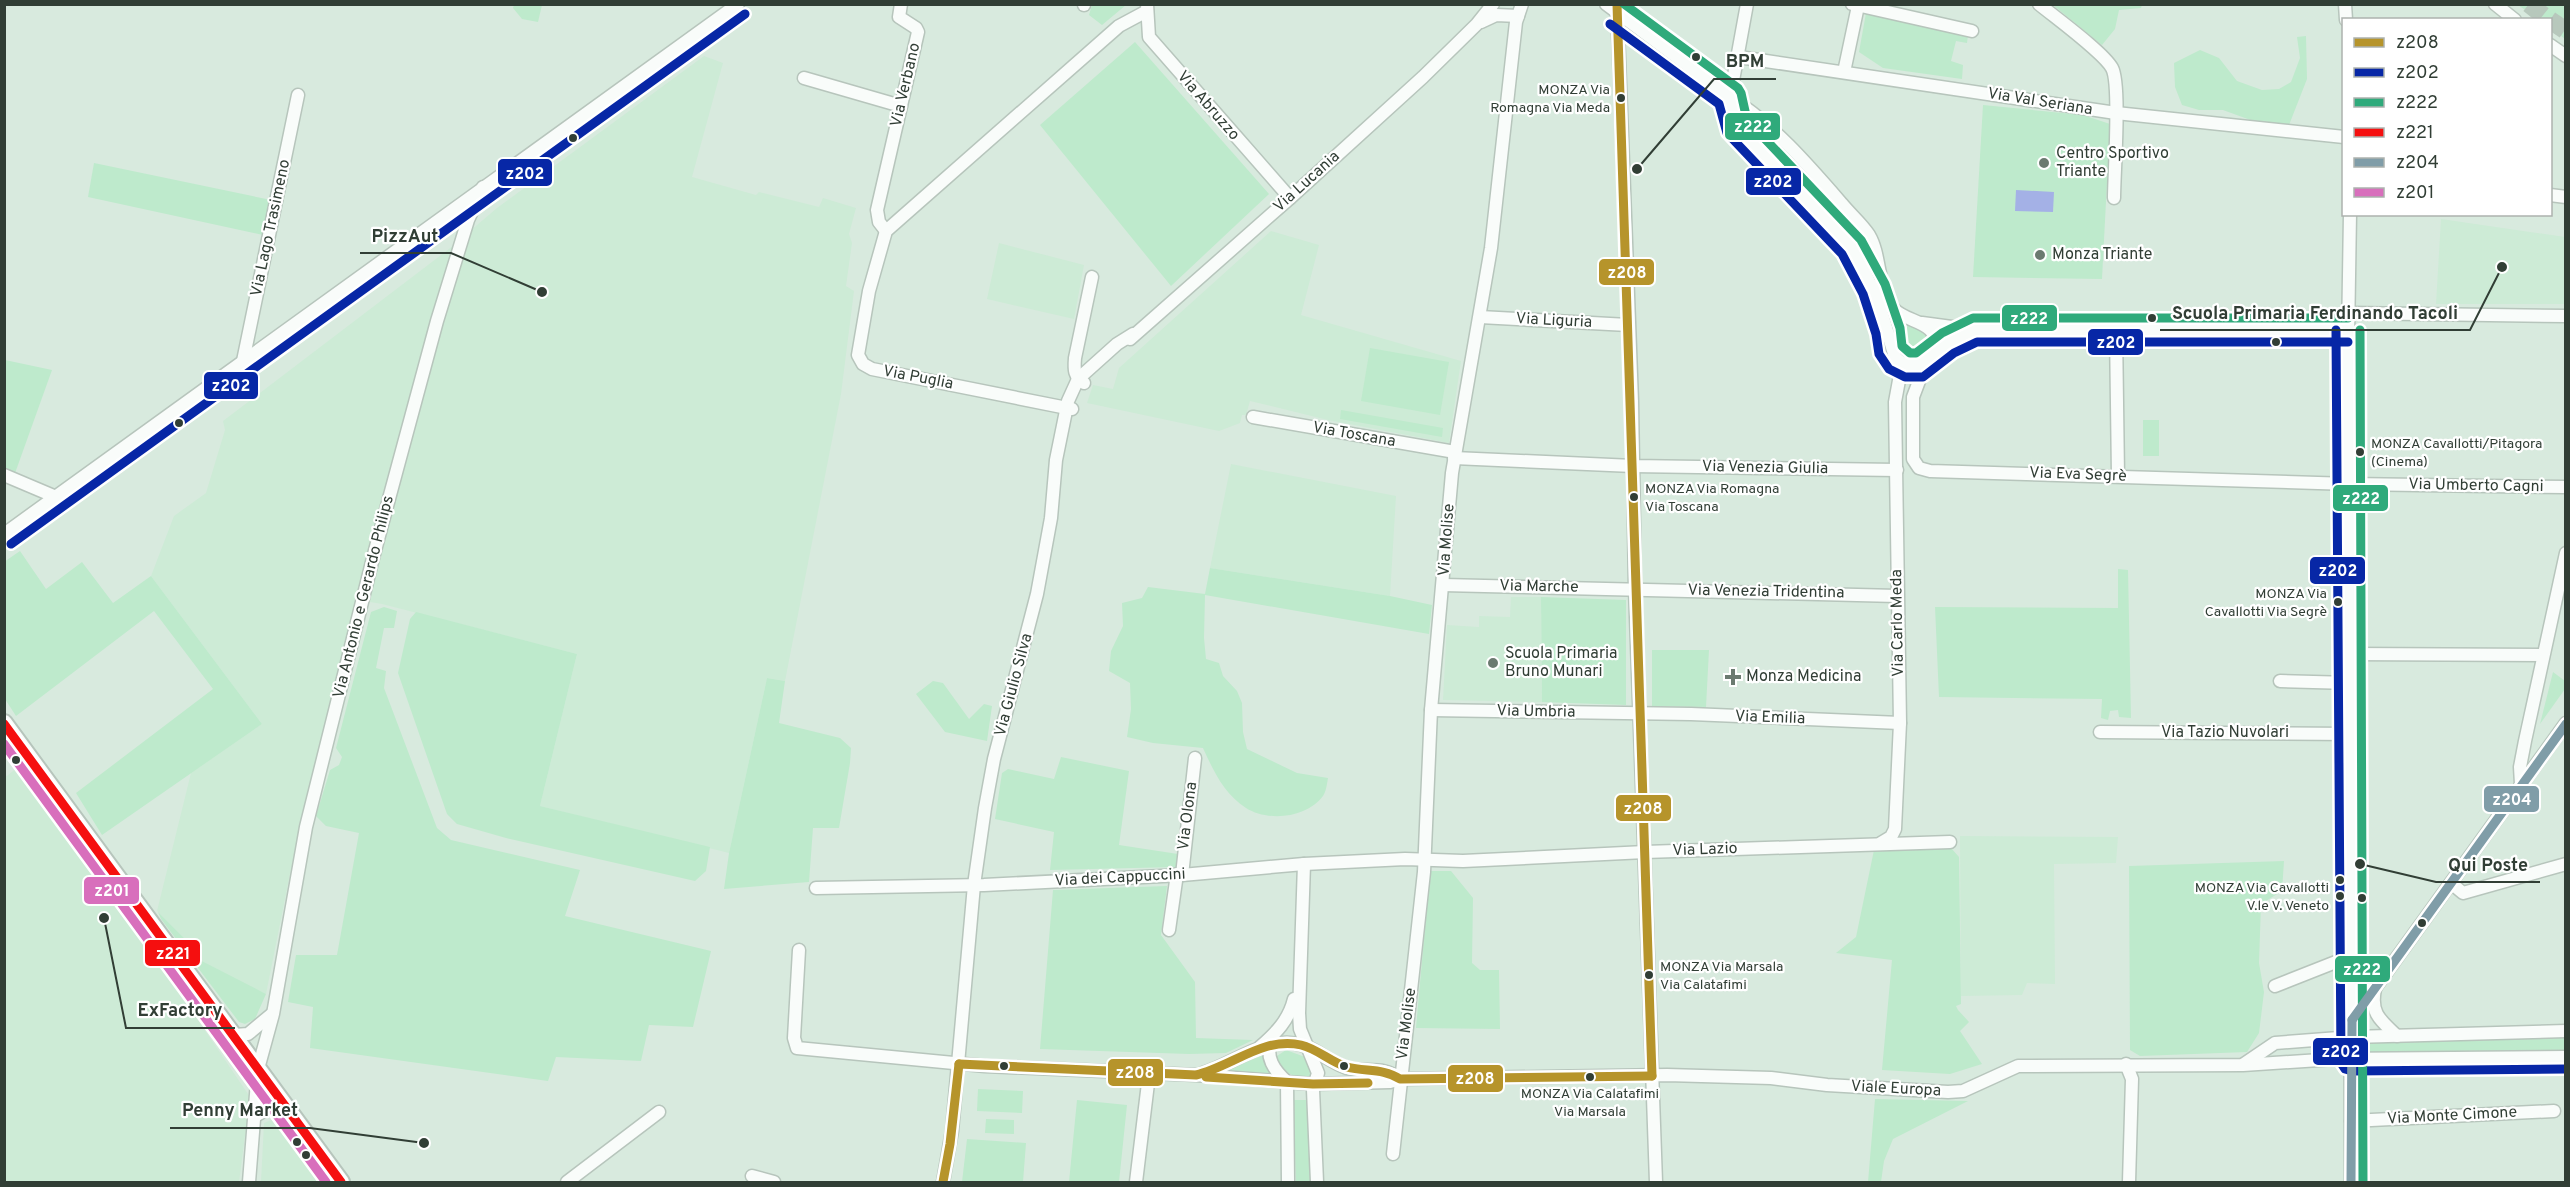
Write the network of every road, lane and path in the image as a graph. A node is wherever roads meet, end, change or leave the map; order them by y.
1 (738, 4) edge
2 (901, 4) edge
3 (1493, 4) edge
4 (1606, 4) edge
5 (1748, 4) edge
6 (2039, 4) edge
7 (2495, 4) edge
8 (1855, 5) edge
9 (1147, 8) edge
10 (1617, 9) edge
11 (1520, 10) edge
12 (2513, 18) edge
13 (1477, 24) junction
14 (1972, 31) dead end
15 (2552, 46) edge
16 (2565, 56) edge
17 (1739, 57) junction
18 (1844, 72) junction
19 (804, 78) dead end
20 (298, 95) dead end
21 (1730, 97) junction
22 (902, 106) junction
23 (2116, 113) junction
24 (2342, 137) edge
25 (483, 187) junction
26 (1290, 198) junction
27 (2114, 198) dead end
28 (2350, 216) edge
29 (886, 231) junction
30 (1092, 277) dead end
31 (2349, 313) junction
32 (2565, 316) edge
33 (1480, 317) junction
34 (1918, 322) junction
35 (1628, 325) junction
36 (1974, 330) junction
37 (2116, 330) junction
38 (2348, 330) junction
39 (1890, 346) junction
40 (1928, 358) junction
41 (243, 361) junction
42 (1902, 364) junction
43 (1082, 381) junction
44 (1896, 397) junction
45 (1070, 408) junction
46 (1253, 417) dead end
47 (1455, 455) junction
48 (1634, 466) junction
49 (1897, 470) junction
50 (4, 475) edge
51 (2118, 476) junction
52 (2350, 484) junction
53 (2565, 487) edge
54 (56, 496) junction
55 (4, 534) edge
56 (2565, 553) edge
57 (1443, 585) junction
58 (1635, 589) junction
59 (1897, 596) junction
60 (2350, 654) junction
61 (2542, 655) junction
62 (2280, 681) dead end
63 (2350, 683) junction
64 (1431, 710) junction
65 (1640, 714) junction
66 (4, 723) edge
67 (1900, 723) junction
68 (2565, 723) edge
69 (2100, 732) dead end
70 (2350, 734) junction
71 (1195, 758) dead end
72 (2521, 784) junction
73 (1950, 842) dead end
74 (1881, 843) junction
75 (1645, 852) junction
76 (1424, 861) junction
77 (1304, 864) junction
78 (2565, 864) edge
79 (1180, 875) junction
80 (2451, 883) junction
81 (974, 885) junction
82 (816, 888) dead end
83 (1169, 930) dead end
84 (799, 950) dead end
85 (2351, 956) junction
86 (1299, 978) junction
87 (2275, 986) dead end
88 (2376, 986) junction
89 (273, 1014) junction
90 (2352, 1020) junction
91 (2565, 1031) edge
92 (235, 1035) junction
93 (2397, 1036) junction
94 (2352, 1037) junction
95 (1267, 1043) junction
96 (1308, 1047) junction
97 (2565, 1057) edge
98 (2352, 1059) junction
99 (959, 1064) junction
100 (2127, 1064) junction
101 (2243, 1065) junction
102 (258, 1069) junction
103 (1149, 1075) junction
104 (1191, 1076) junction
105 (1652, 1076) junction
106 (1400, 1079) junction
107 (1287, 1082) junction
108 (1313, 1084) junction
109 (282, 1101) junction
110 (2554, 1111) dead end
111 (659, 1112) dead end
112 (255, 1116) junction
113 (2351, 1121) junction
114 (1394, 1154) dead end
115 (752, 1176) dead end
116 (249, 1182) edge
117 (341, 1182) edge
118 (567, 1182) edge
119 (774, 1182) edge
120 (943, 1182) edge
121 (1136, 1182) edge
122 (1288, 1182) edge
123 (1317, 1182) edge
124 (1656, 1182) edge
125 (2130, 1182) edge
126 (2350, 1182) edge

1 - 25 street
2 - 22 street, Via Verbano
3 - 13 street, Via Lucania
4 - 10 street
5 - 17 street, Via Carlo Meda
6 - 23 street
7 - 12 street
8 - 14 street
8 - 18 street
9 - 26 street, Via Abruzzo
9 - 29 street
10 - 21 street
10 - 35 street
11 - 13 street, Via Lucania
11 - 33 street, Via Molise
13 - 26 street, Via Lucania
15 - 16 street
17 - 18 street, Via Val Seriana
17 - 21 street, Via Carlo Meda
18 - 23 street, Via Val Seriana
19 - 22 street
20 - 41 street, Via Lago Trasimeno
21 - 34 street
21 - 39 street, Via Carlo Meda
22 - 29 street, Via Verbano
23 - 24 street, Via Val Seriana
23 - 27 street
25 - 41 street
25 - 89 street, Via Antonio e Gerardo Philips
26 - 43 street, Via Lucania
28 - 31 street
29 - 45 street, Via Puglia
30 - 43 street, Via Giulio Silva
31 - 32 street
31 - 38 street
33 - 35 street, Via Liguria
33 - 47 street, Via Molise
34 - 36 street
34 - 39 street
34 - 40 street
35 - 48 street
36 - 37 street
36 - 40 street
37 - 38 street
37 - 51 street
38 - 52 street
39 - 42 street, Via Carlo Meda
39 - 44 street, Via Carlo Meda
40 - 42 street
40 - 51 street, Via Eva Segrè
41 - 54 street
42 - 44 street, Via Carlo Meda
43 - 45 street, Via Giulio Silva
44 - 49 street, Via Carlo Meda
45 - 81 street, Via Giulio Silva
46 - 47 street, Via Toscana
47 - 48 street, Via Toscana
47 - 57 street, Via Molise
48 - 49 street, Via Venezia Giulia
48 - 58 street
49 - 59 street, Via Carlo Meda
50 - 54 street
51 - 52 street, Via Eva Segrè
52 - 53 street, Via Umberto Cagni
52 - 60 street
54 - 55 street
56 - 61 street
57 - 58 street, Via Marche
57 - 64 street, Via Molise
58 - 59 street, Via Venezia Tridentina
58 - 65 street
59 - 67 street, Via Carlo Meda
60 - 61 street
60 - 63 street
61 - 72 street
62 - 63 street
63 - 70 street
64 - 65 street, Via Umbria
64 - 76 street, Via Molise
65 - 67 street, Via Emilia
65 - 75 street
66 - 92 main road
67 - 74 street, Via Carlo Meda
68 - 72 street
69 - 70 street, Via Tazio Nuvolari
70 - 85 street
71 - 79 street, Via Olona
72 - 80 street
73 - 74 street, Via Lazio
74 - 75 street, Via Lazio
75 - 76 street, Via Lazio
75 - 105 street
76 - 77 street, Via dei Cappuccini
76 - 106 street, Via Molise
77 - 79 street, Via dei Cappuccini
77 - 86 street
78 - 80 street
79 - 81 street, Via dei Cappuccini
79 - 83 street, Via Olona
80 - 88 street
81 - 82 street, Via dei Cappuccini
81 - 99 street, Via Giulio Silva
84 - 99 street
85 - 87 street
85 - 90 street
86 - 95 street
86 - 96 street
88 - 90 street
88 - 93 street
89 - 92 street
89 - 102 street, Via Antonio e Gerardo Philips
90 - 94 street
91 - 93 street
92 - 102 main road
93 - 94 street
94 - 98 street
94 - 101 street
95 - 96 street
95 - 104 street
95 - 107 street
96 - 106 street
96 - 108 street
97 - 98 street, Viale Europa
98 - 101 street, Viale Europa
98 - 113 street
99 - 103 street
99 - 120 street, Via Giulio Silva
100 - 101 street, Viale Europa
100 - 105 street, Viale Europa
100 - 125 street
102 - 109 main road
102 - 112 street, Via Antonio e Gerardo Philips
103 - 104 street
103 - 121 street
104 - 107 street
105 - 106 street, Viale Europa
105 - 124 street
106 - 108 street
106 - 114 street, Via Molise
107 - 108 street
107 - 122 street
108 - 123 street
109 - 112 street
109 - 117 main road
110 - 113 street, Via Monte Cimone
111 - 118 street
112 - 116 street, Via Antonio e Gerardo Philips
113 - 126 street
115 - 119 street

